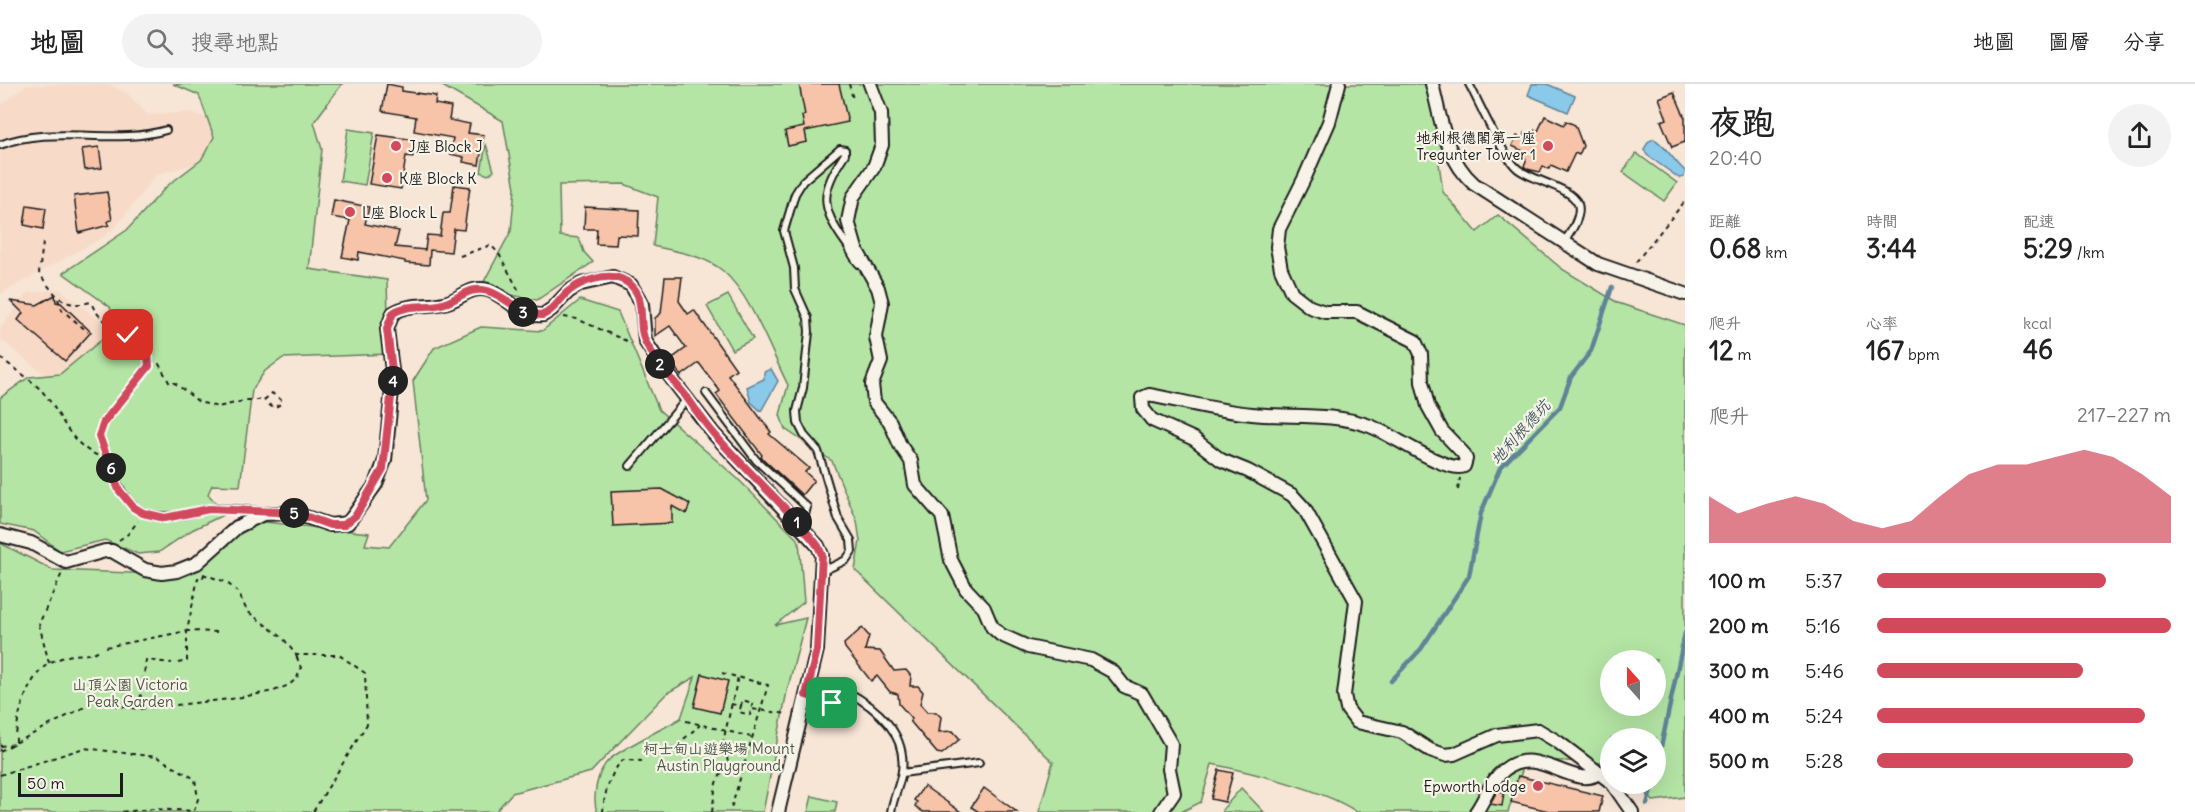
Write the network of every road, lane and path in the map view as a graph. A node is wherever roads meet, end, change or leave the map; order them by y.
1 (849, 84) edge
2 (870, 84) edge
3 (1339, 84) edge
4 (1432, 84) edge
5 (1469, 84) edge
6 (853, 99) dead end
7 (166, 130) dead end
8 (0, 145) edge
9 (1685, 201) edge
10 (1564, 242) junction
11 (43, 243) dead end
12 (460, 256) dead end
13 (1636, 262) dead end
14 (863, 264) junction
15 (1685, 294) edge
16 (58, 299) junction
17 (525, 300) dead end
18 (577, 319) dead end
19 (88, 332) dead end
20 (618, 335) dead end
21 (0, 358) edge
22 (150, 360) junction
23 (706, 393) dead end
24 (687, 398) junction
25 (264, 400) junction
26 (90, 452) dead end
27 (107, 459) joint
28 (630, 465) dead end
29 (277, 512) junction
30 (143, 513) junction
31 (802, 527) junction
32 (0, 535) edge
33 (105, 551) junction
34 (66, 562) junction
35 (821, 572) junction
36 (186, 631) junction
37 (219, 632) dead end
38 (106, 647) dead end
39 (99, 650) dead end
40 (296, 656) junction
41 (49, 663) junction
42 (172, 663) dead end
43 (178, 663) dead end
44 (722, 673) dead end
45 (738, 677) junction
46 (806, 695) junction
47 (731, 704) junction
48 (741, 706) junction
49 (139, 708) junction
50 (752, 709) junction
51 (761, 711) junction
52 (800, 716) junction
53 (686, 721) dead end
54 (700, 725) junction
55 (725, 731) junction
56 (751, 737) junction
57 (16, 744) junction
58 (0, 746) edge
59 (0, 752) edge
60 (653, 757) dead end
61 (642, 761) dead end
62 (979, 763) dead end
63 (1600, 772) joint
64 (902, 773) junction
65 (0, 775) edge
66 (1619, 794) edge
67 (118, 812) edge
68 (313, 812) edge
69 (603, 812) edge
70 (712, 812) edge
71 (730, 812) edge
72 (778, 812) edge
73 (891, 812) edge
74 (1161, 812) edge
75 (1476, 812) edge
76 (1632, 812) edge

1 - 6 path
2 - 14 street
3 - 63 street
4 - 10 street
5 - 10 lane
7 - 8 lane
9 - 13 path
10 - 15 street
11 - 16 path
12 - 17 path
14 - 35 lane
14 - 74 street
16 - 19 path
16 - 22 path
18 - 20 path
21 - 26 path
22 - 25 path
22 - 27 path
23 - 31 lane
24 - 28 lane
24 - 29 street
24 - 31 street
25 - 25 path
27 - 30 lane
29 - 30 lane
29 - 33 street
30 - 33 path
31 - 35 street
32 - 34 street
33 - 34 street
34 - 41 path
35 - 46 street
36 - 37 path
36 - 38 path
36 - 40 path
36 - 43 path
39 - 41 path
40 - 49 path
40 - 68 path
41 - 57 path
42 - 49 path
44 - 45 path
45 - 47 path
45 - 51 path
46 - 52 street
46 - 64 lane
47 - 48 path
47 - 55 path
48 - 50 path
48 - 50 path
49 - 57 path
50 - 51 path
51 - 52 path
51 - 56 path
52 - 72 street
53 - 54 path
54 - 55 path
54 - 60 path
55 - 56 path
55 - 70 path
56 - 71 path
57 - 58 path
57 - 59 path
61 - 69 path
62 - 64 lane
63 - 75 street
64 - 73 lane
65 - 67 path
66 - 76 street

